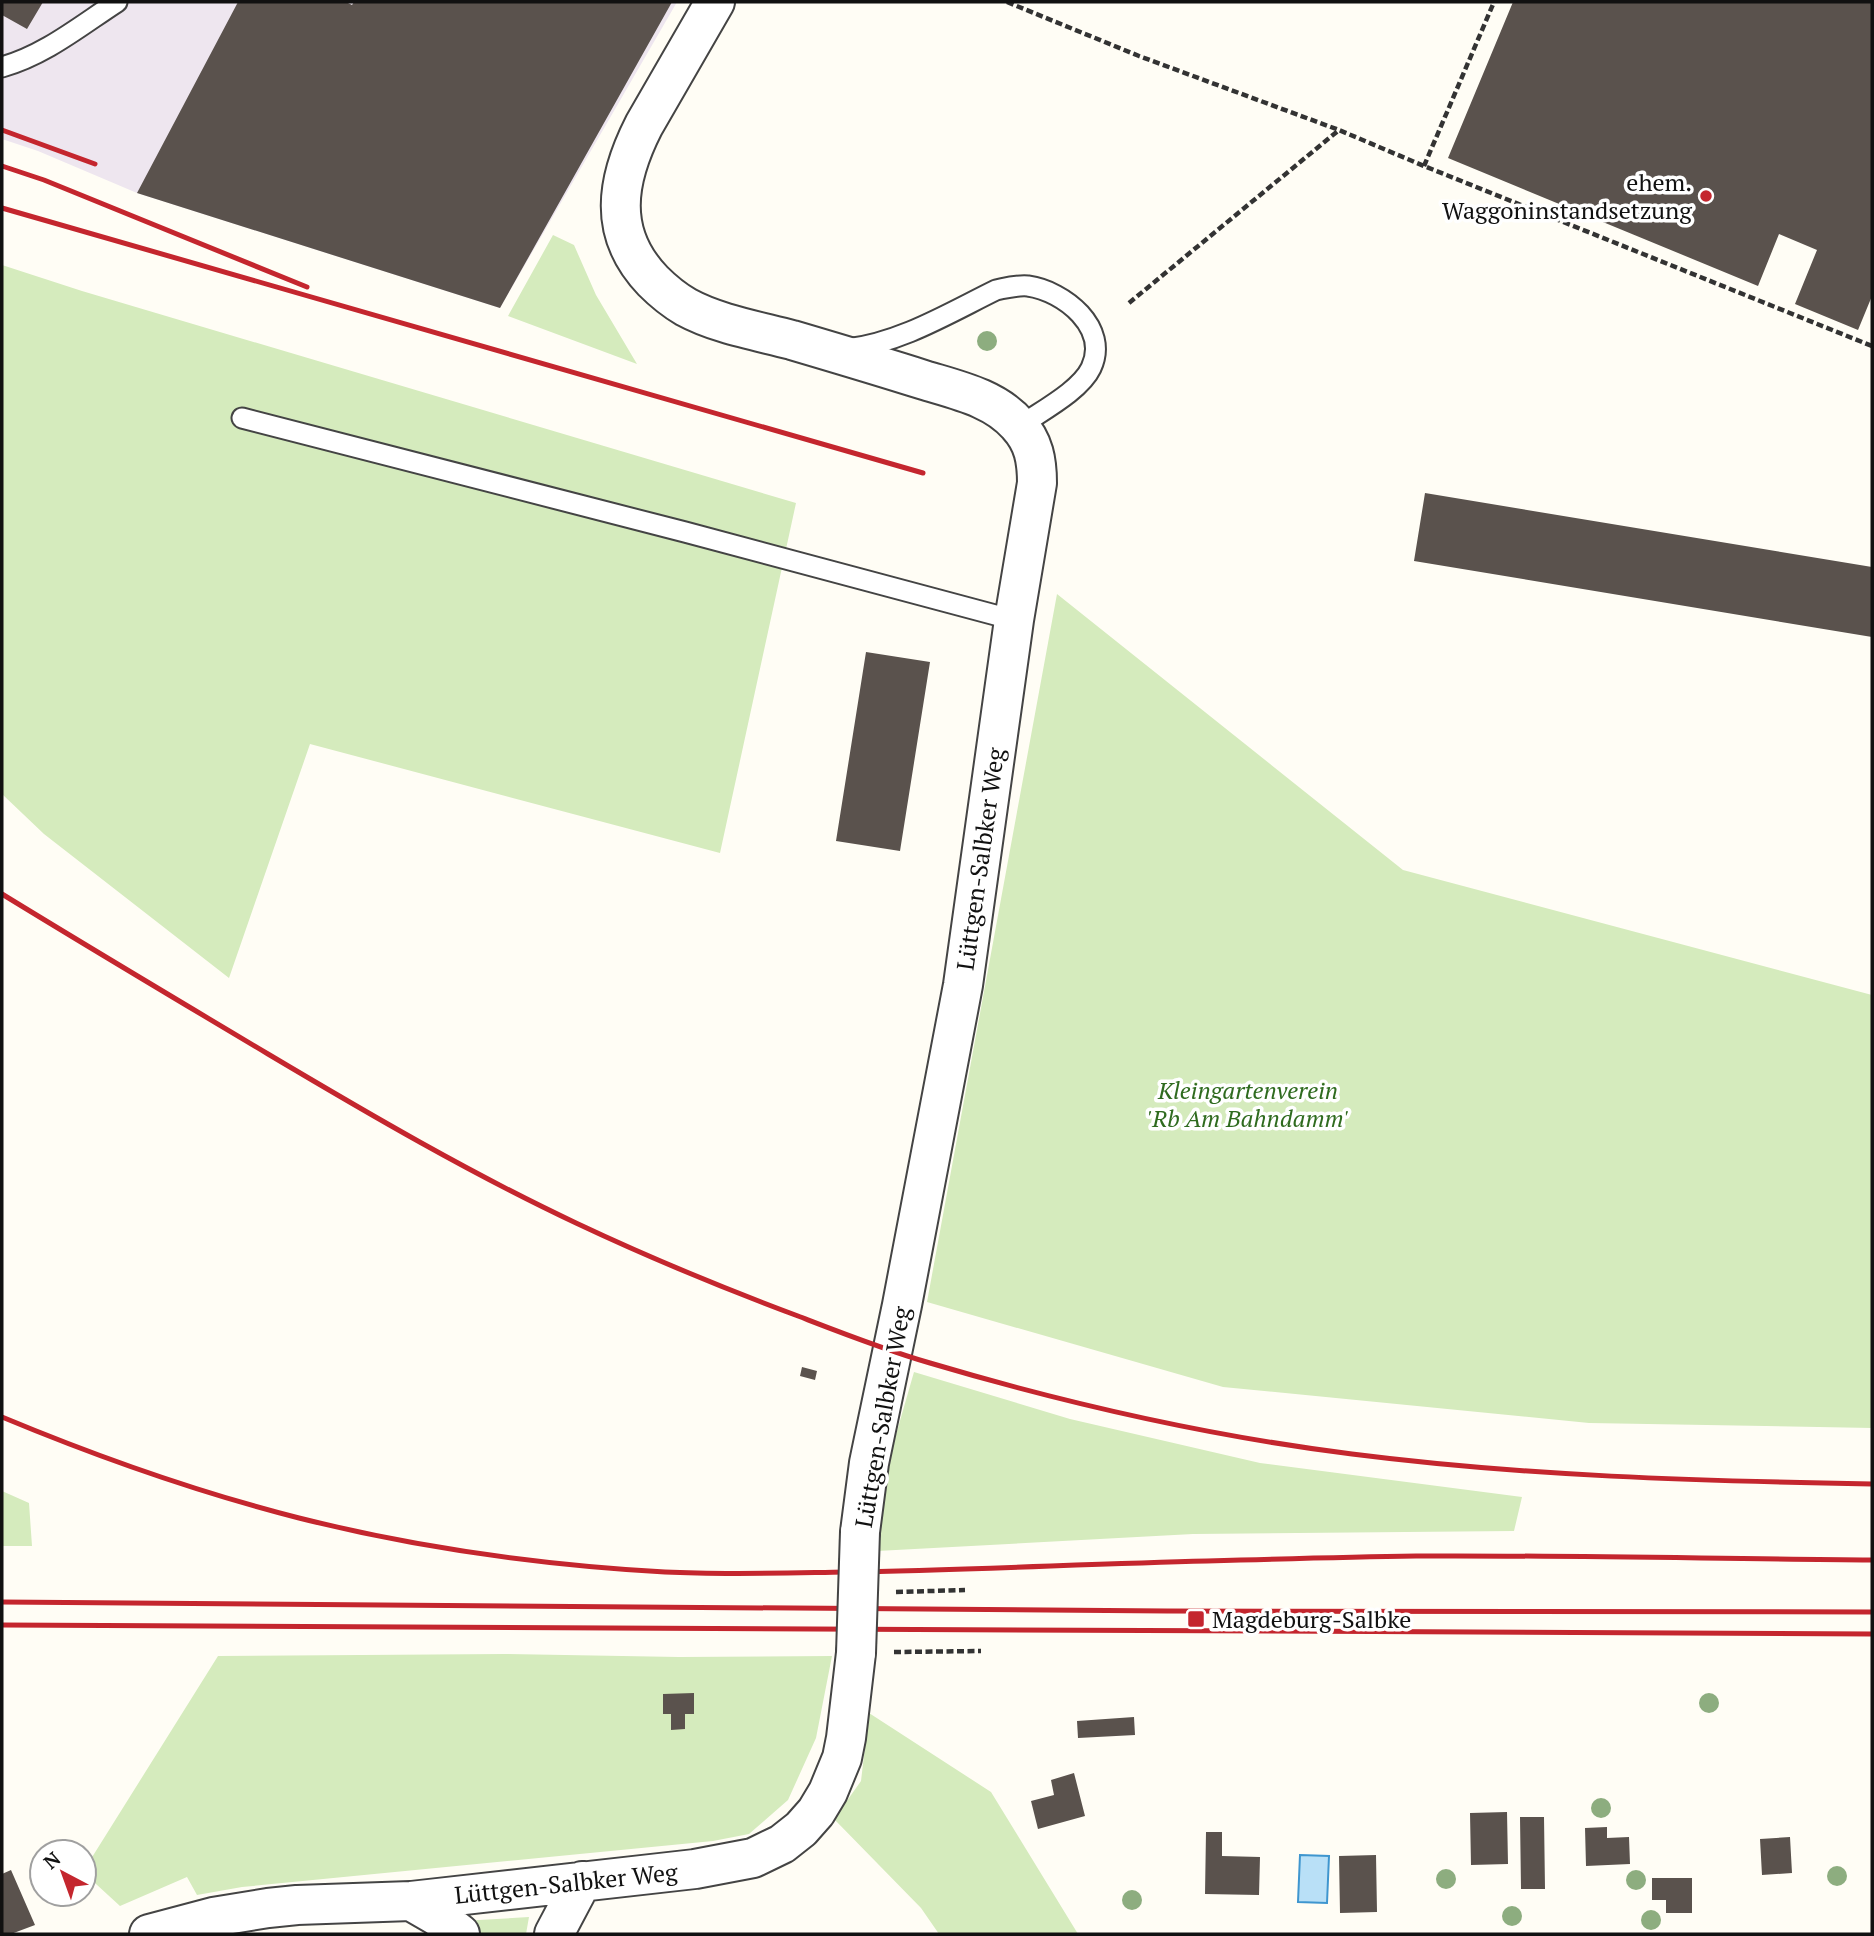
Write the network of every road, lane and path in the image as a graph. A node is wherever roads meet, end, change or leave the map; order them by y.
1 (117, 2) edge
2 (715, 2) edge
3 (1007, 2) edge
4 (1494, 2) edge
5 (2, 67) edge
6 (1339, 130) junction
7 (1424, 166) junction
8 (1129, 303) dead end
9 (1870, 345) edge
10 (830, 351) junction
11 (242, 418) dead end
12 (1020, 426) junction
13 (1014, 620) junction
14 (965, 1590) dead end
15 (858, 1593) junction
16 (981, 1651) dead end
17 (856, 1653) junction
18 (582, 1881) junction
19 (411, 1901) junction
20 (149, 1934) edge
21 (460, 1934) edge
22 (554, 1934) edge

1 - 5 lane
2 - 10 street, Lüttgen-Salbker Weg
3 - 6 path
4 - 7 path
6 - 7 path
6 - 8 path
7 - 9 path
10 - 12 street, Lüttgen-Salbker Weg
10 - 12 lane, Lüttgen-Salbker Weg
11 - 13 lane
12 - 13 street, Lüttgen-Salbker Weg
13 - 15 street, Lüttgen-Salbker Weg, bridge
14 - 15 path
15 - 17 street, Lüttgen-Salbker Weg, bridge
16 - 17 path
17 - 18 street, Lüttgen-Salbker Weg
18 - 19 street, Lüttgen-Salbker Weg
18 - 22 street
19 - 20 street, Lüttgen-Salbker Weg
19 - 21 street

